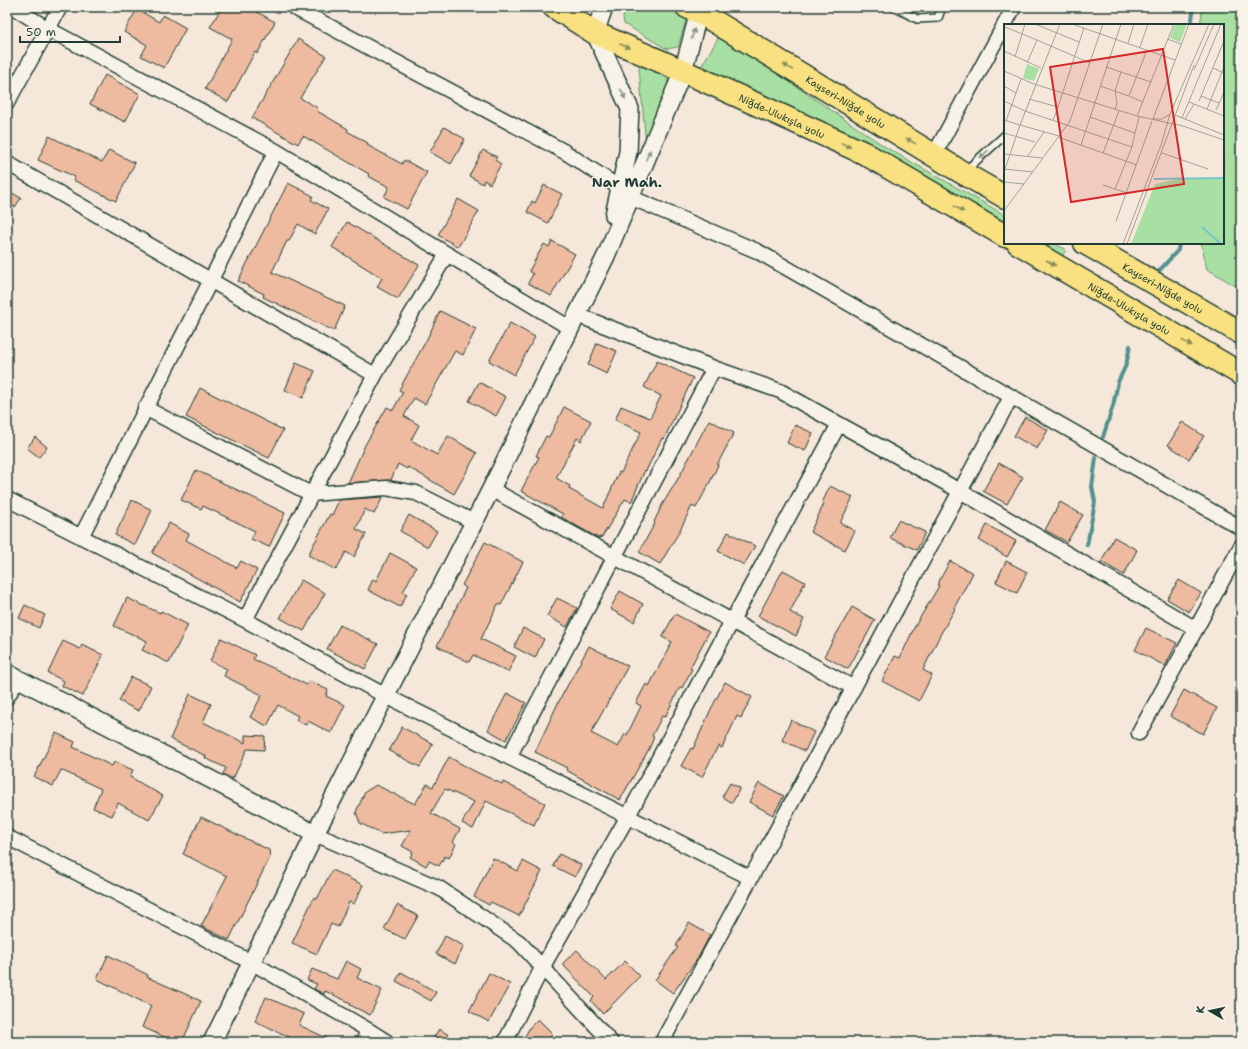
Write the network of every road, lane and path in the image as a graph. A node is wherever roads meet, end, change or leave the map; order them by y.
1 (13, 7) edge
2 (60, 7) edge
3 (293, 7) edge
4 (554, 7) edge
5 (604, 7) edge
6 (894, 7) edge
7 (942, 7) edge
8 (1014, 7) edge
9 (696, 9) edge
10 (1005, 24) edge
11 (1004, 26) edge
12 (48, 29) junction
13 (595, 33) junction
14 (683, 71) junction
15 (7, 103) edge
16 (1004, 136) edge
17 (276, 151) junction
18 (934, 155) junction
19 (7, 163) edge
20 (963, 173) junction
21 (625, 193) junction
22 (1004, 196) edge
23 (1004, 235) edge
24 (1020, 244) edge
25 (1087, 244) edge
26 (447, 254) junction
27 (210, 281) junction
28 (574, 322) junction
29 (1241, 333) edge
30 (714, 368) junction
31 (1241, 374) edge
32 (375, 375) junction
33 (1011, 397) junction
34 (145, 408) junction
35 (839, 424) junction
36 (491, 489) junction
37 (960, 491) junction
38 (311, 494) junction
39 (7, 499) edge
40 (474, 522) junction
41 (1241, 528) edge
42 (81, 537) junction
43 (1241, 546) edge
44 (614, 557) junction
45 (245, 620) junction
46 (732, 621) junction
47 (1196, 629) junction
48 (13, 676) edge
49 (854, 688) junction
50 (386, 696) junction
51 (7, 697) edge
52 (1139, 733) dead end
53 (509, 757) junction
54 (628, 816) junction
55 (315, 834) junction
56 (7, 837) edge
57 (751, 878) junction
58 (251, 962) junction
59 (542, 968) junction
60 (365, 1036) edge
61 (212, 1042) edge
62 (387, 1042) edge
63 (505, 1042) edge
64 (611, 1042) edge
65 (662, 1042) edge

1 - 12 street
2 - 12 street
3 - 21 street
4 - 13 highway, Niğde-Ulukışla yolu
5 - 13 street
6 - 7 lane
8 - 10 street
14 -> 9 street
18 -> 9 highway, Kayseri-Niğde yolu
11 - 18 street
12 - 15 street
12 - 17 street
13 -> 14 highway, Niğde-Ulukışla yolu
13 -> 21 street
21 -> 14 street
14 -> 23 highway, Niğde-Ulukışla yolu
16 -> 20 lane
17 - 26 street
17 - 27 street
18 - 20 highway, Kayseri-Niğde yolu
19 - 27 street
20 - 22 highway, Kayseri-Niğde yolu
21 - 28 street
21 - 33 street
24 -> 31 highway, Niğde-Ulukışla yolu
25 - 29 highway, Kayseri-Niğde yolu
26 - 28 street
26 - 32 street
27 - 32 street
27 - 34 street
28 - 30 street
28 - 36 street
30 - 35 street
30 - 44 street
32 - 38 street
33 - 37 street
33 - 41 street
34 - 38 street
34 - 42 street
35 - 37 street
35 - 46 street
36 - 40 street
36 - 44 street
37 - 47 street
37 - 49 street
38 - 40 street
38 - 45 street
39 - 42 street
40 - 50 street
42 - 45 street
43 - 47 street
44 - 46 street
44 - 53 street
45 - 50 street
46 - 49 street
46 - 54 street
47 - 52 street
48 - 51 street
48 - 55 street
49 - 57 street
50 - 53 street
50 - 55 street
53 - 54 street
54 - 57 street
54 - 59 street
55 - 58 street
55 - 59 street
56 - 58 street
57 - 65 street
58 - 60 street
58 - 61 street
59 - 63 street
59 - 64 street
60 - 62 street

